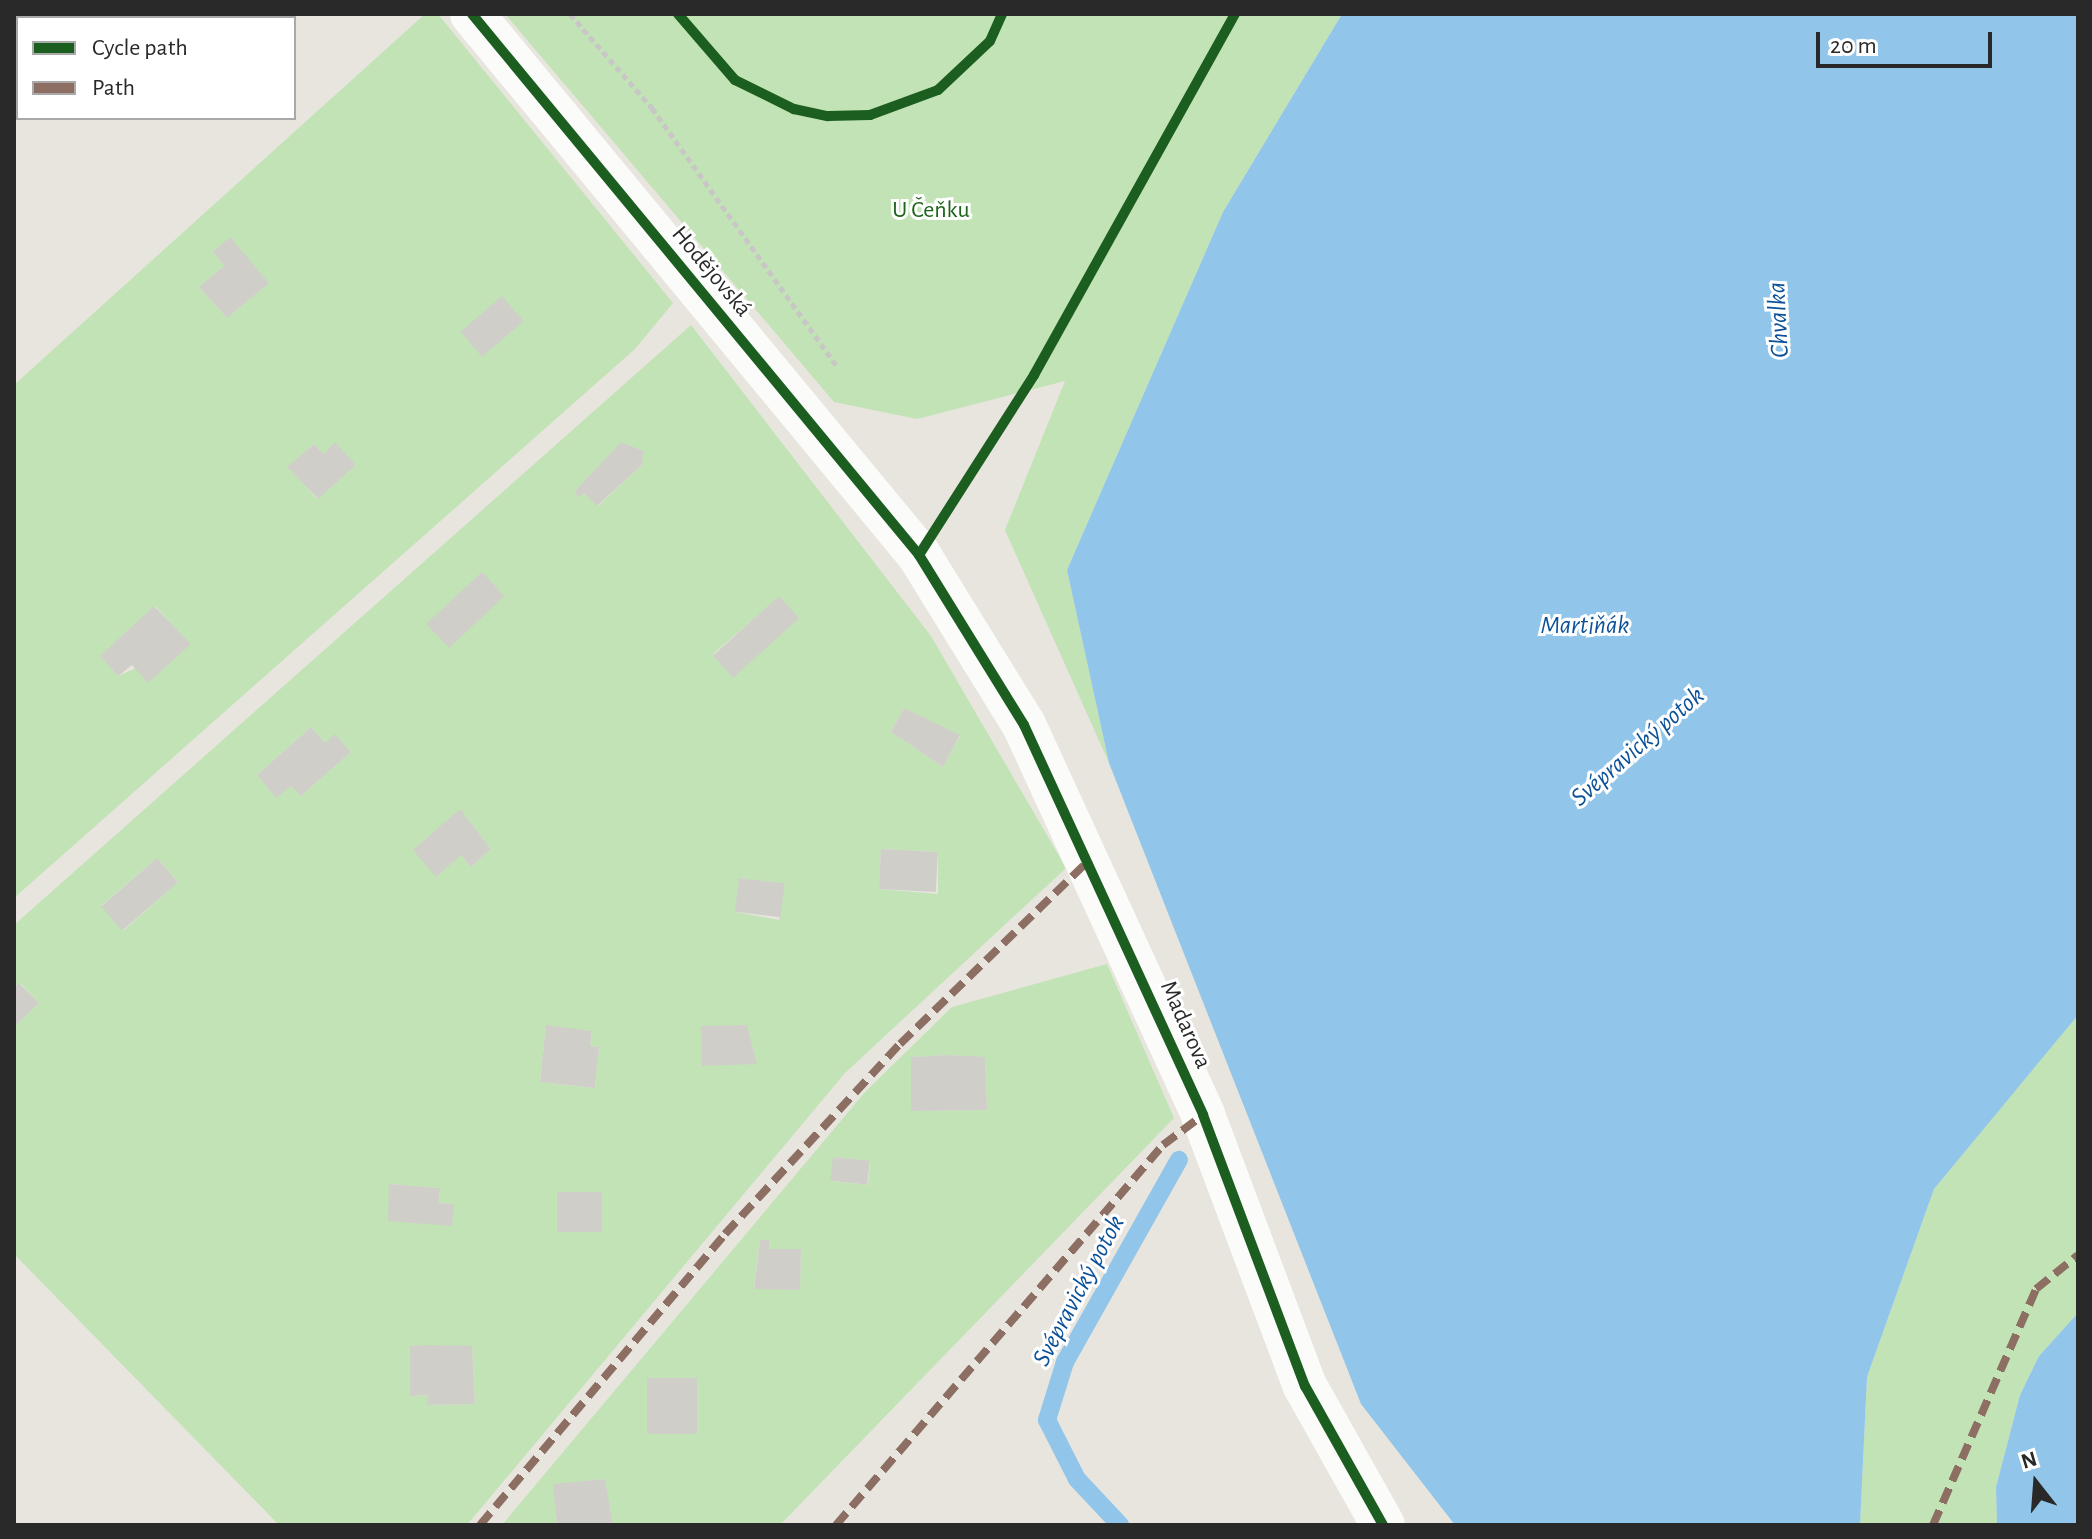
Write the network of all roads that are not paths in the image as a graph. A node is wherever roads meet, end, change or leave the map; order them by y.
1 (472, 14) edge
2 (919, 555) joint
3 (1383, 1525) edge

1 - 2 street, Hodějovská
2 - 3 street, Madarova

